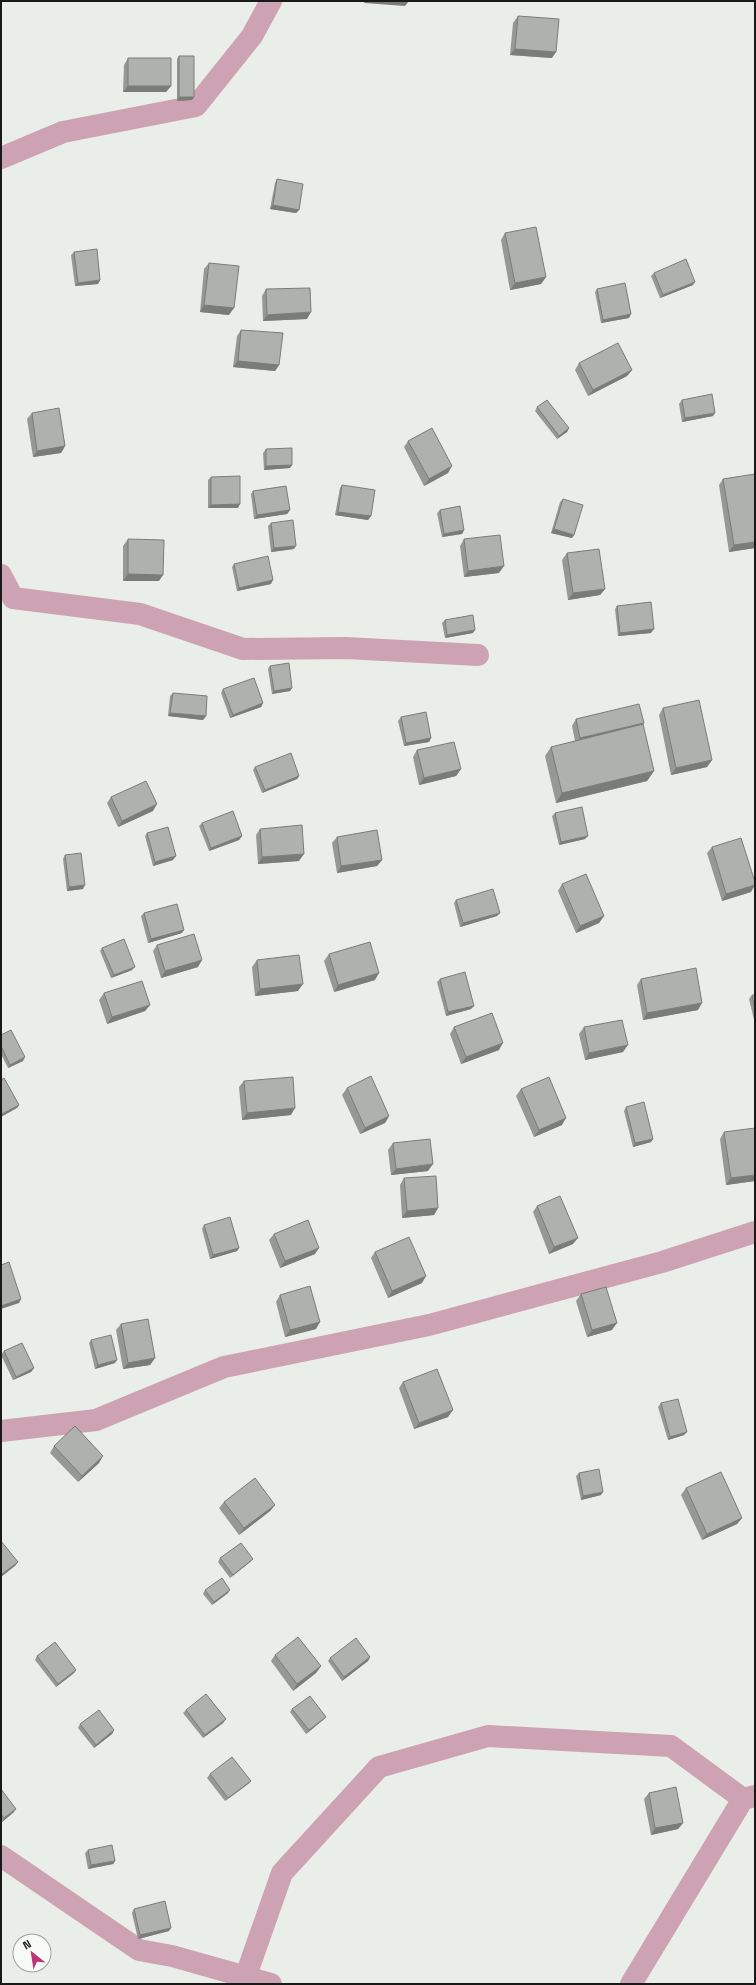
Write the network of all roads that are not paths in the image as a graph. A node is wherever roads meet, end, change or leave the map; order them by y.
1 (271, 1) edge
2 (1, 158) edge
3 (1, 575) edge
4 (478, 655) dead end
5 (755, 1232) edge
6 (1, 1431) edge
7 (749, 1798) edge
8 (1, 1856) edge
9 (244, 1980) edge
10 (271, 1984) edge
11 (631, 1984) edge

1 - 2 street
3 - 4 street
5 - 6 street
7 - 9 street
7 - 11 street
8 - 9 street
9 - 10 street

